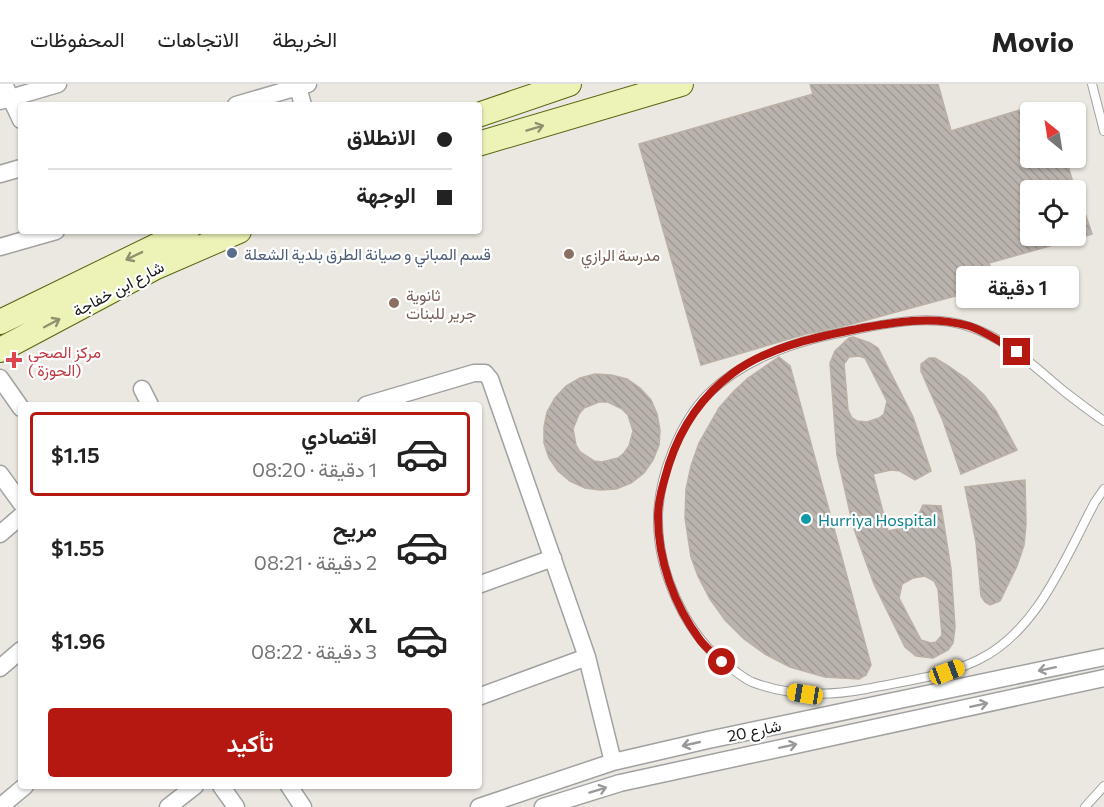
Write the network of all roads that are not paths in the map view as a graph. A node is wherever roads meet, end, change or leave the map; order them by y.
1 (58, 84) edge
2 (569, 84) edge
3 (681, 84) edge
4 (1092, 84) edge
5 (301, 85) edge
6 (5, 94) edge
7 (1100, 98) edge
8 (246, 102) edge
9 (303, 102) edge
10 (482, 114) edge
11 (18, 115) edge
12 (1104, 131) edge
13 (482, 143) edge
14 (18, 169) edge
15 (0, 174) edge
16 (46, 234) edge
17 (181, 234) edge
18 (232, 234) edge
19 (0, 247) edge
20 (0, 322) edge
21 (0, 350) edge
22 (0, 378) edge
23 (142, 389) dead end
24 (5, 397) edge
25 (148, 402) edge
26 (380, 402) edge
27 (18, 406) edge
28 (1104, 421) edge
29 (0, 474) edge
30 (1104, 489) edge
31 (18, 499) edge
32 (18, 519) edge
33 (0, 534) edge
34 (553, 558) junction
35 (482, 584) edge
36 (18, 653) edge
37 (587, 657) junction
38 (1104, 657) edge
39 (0, 668) edge
40 (1104, 678) edge
41 (482, 696) edge
42 (839, 712) junction
43 (844, 734) junction
44 (613, 762) junction
45 (1104, 786) edge
46 (21, 789) edge
47 (191, 789) edge
48 (223, 789) edge
49 (291, 789) edge
50 (0, 807) edge
51 (168, 807) edge
52 (236, 807) edge
53 (303, 807) edge
54 (479, 807) edge
55 (543, 807) edge
56 (1085, 807) edge

1 - 6 street
2 - 10 street
13 -> 3 street
4 - 7 lane
5 - 8 street
5 - 9 street
6 - 11 street
7 - 12 lane
14 - 15 street
16 - 19 street
17 -> 20 street, شارع ابن خفاجة
21 -> 18 street, شارع ابن خفاجة
22 - 24 street
23 - 25 street
24 - 27 street
26 - 34 street
28 - 30 lane
29 - 31 street
32 - 33 street
34 - 35 street
34 - 37 street
36 - 39 street
37 - 41 street
37 - 44 street
38 -> 42 street, شارع 20
43 -> 40 street, شارع 20
42 - 43 street
42 -> 44 street, شارع 20
55 -> 43 street, شارع 20
44 - 54 street, شارع 20
45 - 56 lane
46 - 50 street
47 - 51 street
48 - 52 street
49 - 53 street

